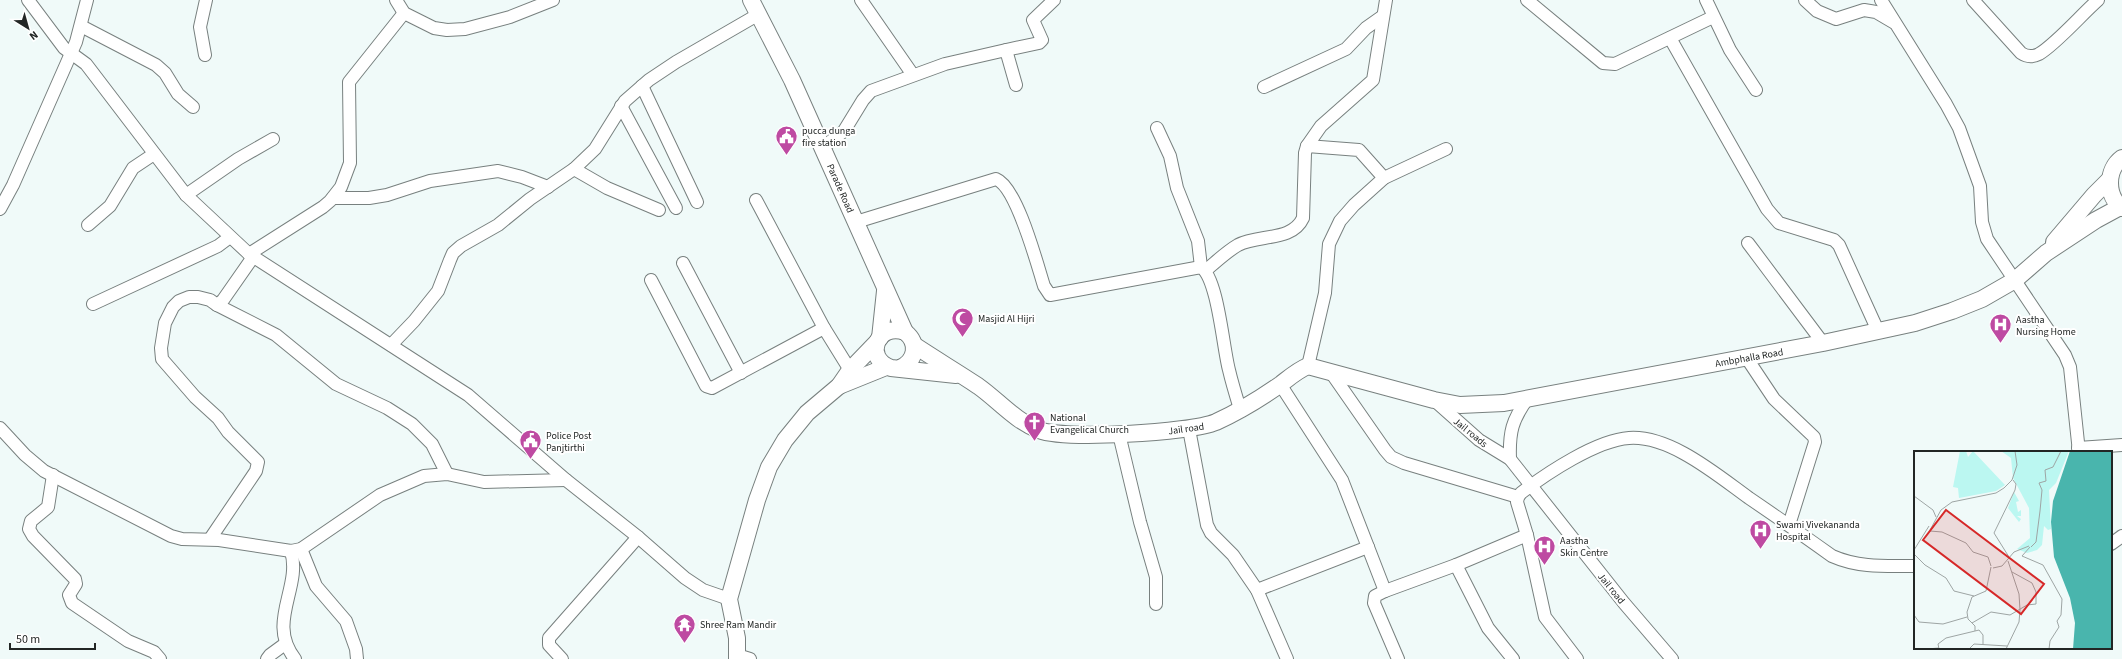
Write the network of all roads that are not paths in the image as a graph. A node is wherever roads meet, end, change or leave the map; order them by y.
1 (28, 0) edge
2 (87, 0) edge
3 (206, 0) edge
4 (396, 0) edge
5 (553, 0) edge
6 (861, 0) edge
7 (1054, 0) edge
8 (1386, 0) edge
9 (1527, 0) edge
10 (1706, 0) edge
11 (1805, 0) edge
12 (1881, 0) edge
13 (1972, 0) edge
14 (2098, 0) edge
15 (755, 7) edge
16 (404, 13) junction
17 (1383, 16) junction
18 (1713, 17) junction
19 (1896, 24) junction
20 (81, 26) junction
21 (1670, 38) junction
22 (1006, 50) junction
23 (71, 54) junction
24 (205, 55) dead end
25 (913, 75) junction
26 (1016, 85) dead end
27 (642, 86) junction
28 (1264, 87) dead end
29 (1756, 90) dead end
30 (621, 106) junction
31 (193, 107) dead end
32 (1157, 128) dead end
33 (273, 139) dead end
34 (1307, 146) junction
35 (822, 148) junction
36 (1446, 149) dead end
37 (154, 154) junction
38 (2122, 158) edge
39 (574, 169) junction
40 (1384, 178) junction
41 (2110, 179) junction
42 (548, 187) junction
43 (186, 195) junction
44 (333, 198) junction
45 (756, 200) dead end
46 (697, 202) dead end
47 (2121, 207) edge
48 (676, 208) dead end
49 (0, 209) edge
50 (659, 210) dead end
51 (856, 222) junction
52 (88, 224) dead end
53 (230, 237) junction
54 (1748, 243) dead end
55 (2046, 253) junction
56 (251, 255) junction
57 (683, 263) dead end
58 (1203, 269) junction
59 (651, 280) dead end
60 (2015, 280) junction
61 (885, 291) junction
62 (93, 304) dead end
63 (217, 305) junction
64 (824, 328) junction
65 (1878, 331) junction
66 (910, 338) junction
67 (878, 340) junction
68 (1823, 343) junction
69 (391, 345) junction
70 (1746, 357) junction
71 (1308, 366) junction
72 (893, 367) junction
73 (850, 370) junction
74 (1330, 371) junction
75 (741, 372) junction
76 (959, 375) junction
77 (1280, 384) junction
78 (839, 386) junction
79 (1528, 398) junction
80 (1434, 400) junction
81 (1240, 409) junction
82 (0, 428) edge
83 (1189, 429) junction
84 (1119, 434) junction
85 (2122, 445) edge
86 (2079, 450) edge
87 (1510, 459) junction
88 (447, 474) junction
89 (53, 475) junction
90 (566, 480) junction
91 (1532, 485) junction
92 (1518, 497) junction
93 (1789, 525) junction
94 (1527, 535) junction
95 (2122, 536) edge
96 (638, 537) junction
97 (210, 539) junction
98 (2112, 543) edge
99 (1368, 547) junction
100 (296, 550) junction
101 (1456, 564) junction
102 (1914, 566) edge
103 (1257, 590) junction
104 (1385, 591) junction
105 (730, 599) junction
106 (1156, 604) dead end
107 (285, 644) junction
108 (741, 658) edge
109 (160, 659) edge
110 (267, 659) edge
111 (295, 659) edge
112 (357, 659) edge
113 (562, 659) edge
114 (1287, 659) edge
115 (1398, 659) edge
116 (1513, 659) edge
117 (1576, 659) edge
118 (1672, 659) edge

1 - 23 street
2 - 20 street
3 - 24 street
4 - 16 street
5 - 16 street
6 - 25 street
7 - 22 street
8 - 17 street
9 - 21 street
10 - 18 street
11 - 19 street
12 - 19 street
13 - 14 street
15 - 27 street
15 - 35 main road, Parade Road
16 - 44 street
17 - 28 street
17 - 34 street
18 - 21 street
18 - 29 street
19 - 60 street
20 - 23 street
20 - 31 street
21 - 65 street
22 - 25 street
22 - 26 street
23 - 37 street
23 - 49 street
25 - 35 street
27 - 30 street
27 - 46 street
30 - 39 street
30 - 48 street
32 - 58 street
33 - 43 street
34 - 40 street
34 - 58 street
35 - 51 main road, Parade Road
36 - 40 street
37 - 43 street
37 - 52 street
38 - 41 main road
39 - 42 street
39 - 50 street
40 - 71 street
41 - 47 main road
41 - 55 main road
42 - 44 street
42 - 69 street
43 - 53 street
44 - 56 street
45 - 64 street
47 - 55 main road
51 - 58 street
51 - 61 main road, Parade Road
53 - 56 street
53 - 62 street
54 - 68 street
55 - 60 main road, Ambphalla Road
56 - 63 street
56 - 69 street
57 - 75 street
58 - 81 street
59 - 75 street
60 - 65 main road, Ambphalla Road
60 - 86 street
61 - 66 main road, Parade Road
61 - 67 main road
63 - 88 street
63 - 97 street
64 - 73 street
64 - 75 street
65 - 68 main road, Ambphalla Road
66 - 67 main road
66 - 72 main road
66 - 76 main road, Jail road
67 - 72 main road
67 - 73 main road
68 - 70 main road, Ambphalla Road
69 - 90 street
70 - 79 main road, Ambphalla Road
70 - 93 street
71 - 74 main road
71 - 77 main road, Jail road
72 - 76 main road
72 - 78 main road
73 - 78 main road
74 - 80 main road
74 - 92 street
76 - 84 main road, Jail road
77 - 81 main road, Jail road
77 - 99 street
78 - 105 main road
79 - 80 main road, Ambphalla Road
79 - 87 street
80 - 87 street, Jail roads
81 - 83 main road, Jail road
82 - 89 street
83 - 84 main road, Jail road
83 - 103 street
84 - 106 street
85 - 86 street
87 - 91 street, Jail road
88 - 90 street
88 - 100 street
89 - 97 street
89 - 109 street
90 - 96 street
91 - 92 street
91 - 93 street
91 - 118 street, Jail road
92 - 94 street
93 - 102 street
94 - 101 street
94 - 117 street
95 - 98 street
96 - 105 street
96 - 113 street
97 - 100 street
99 - 103 street
99 - 104 street
100 - 107 street
100 - 112 street
101 - 104 street
101 - 116 street
103 - 114 street
104 - 115 street
105 - 108 main road
107 - 110 street
107 - 111 street

